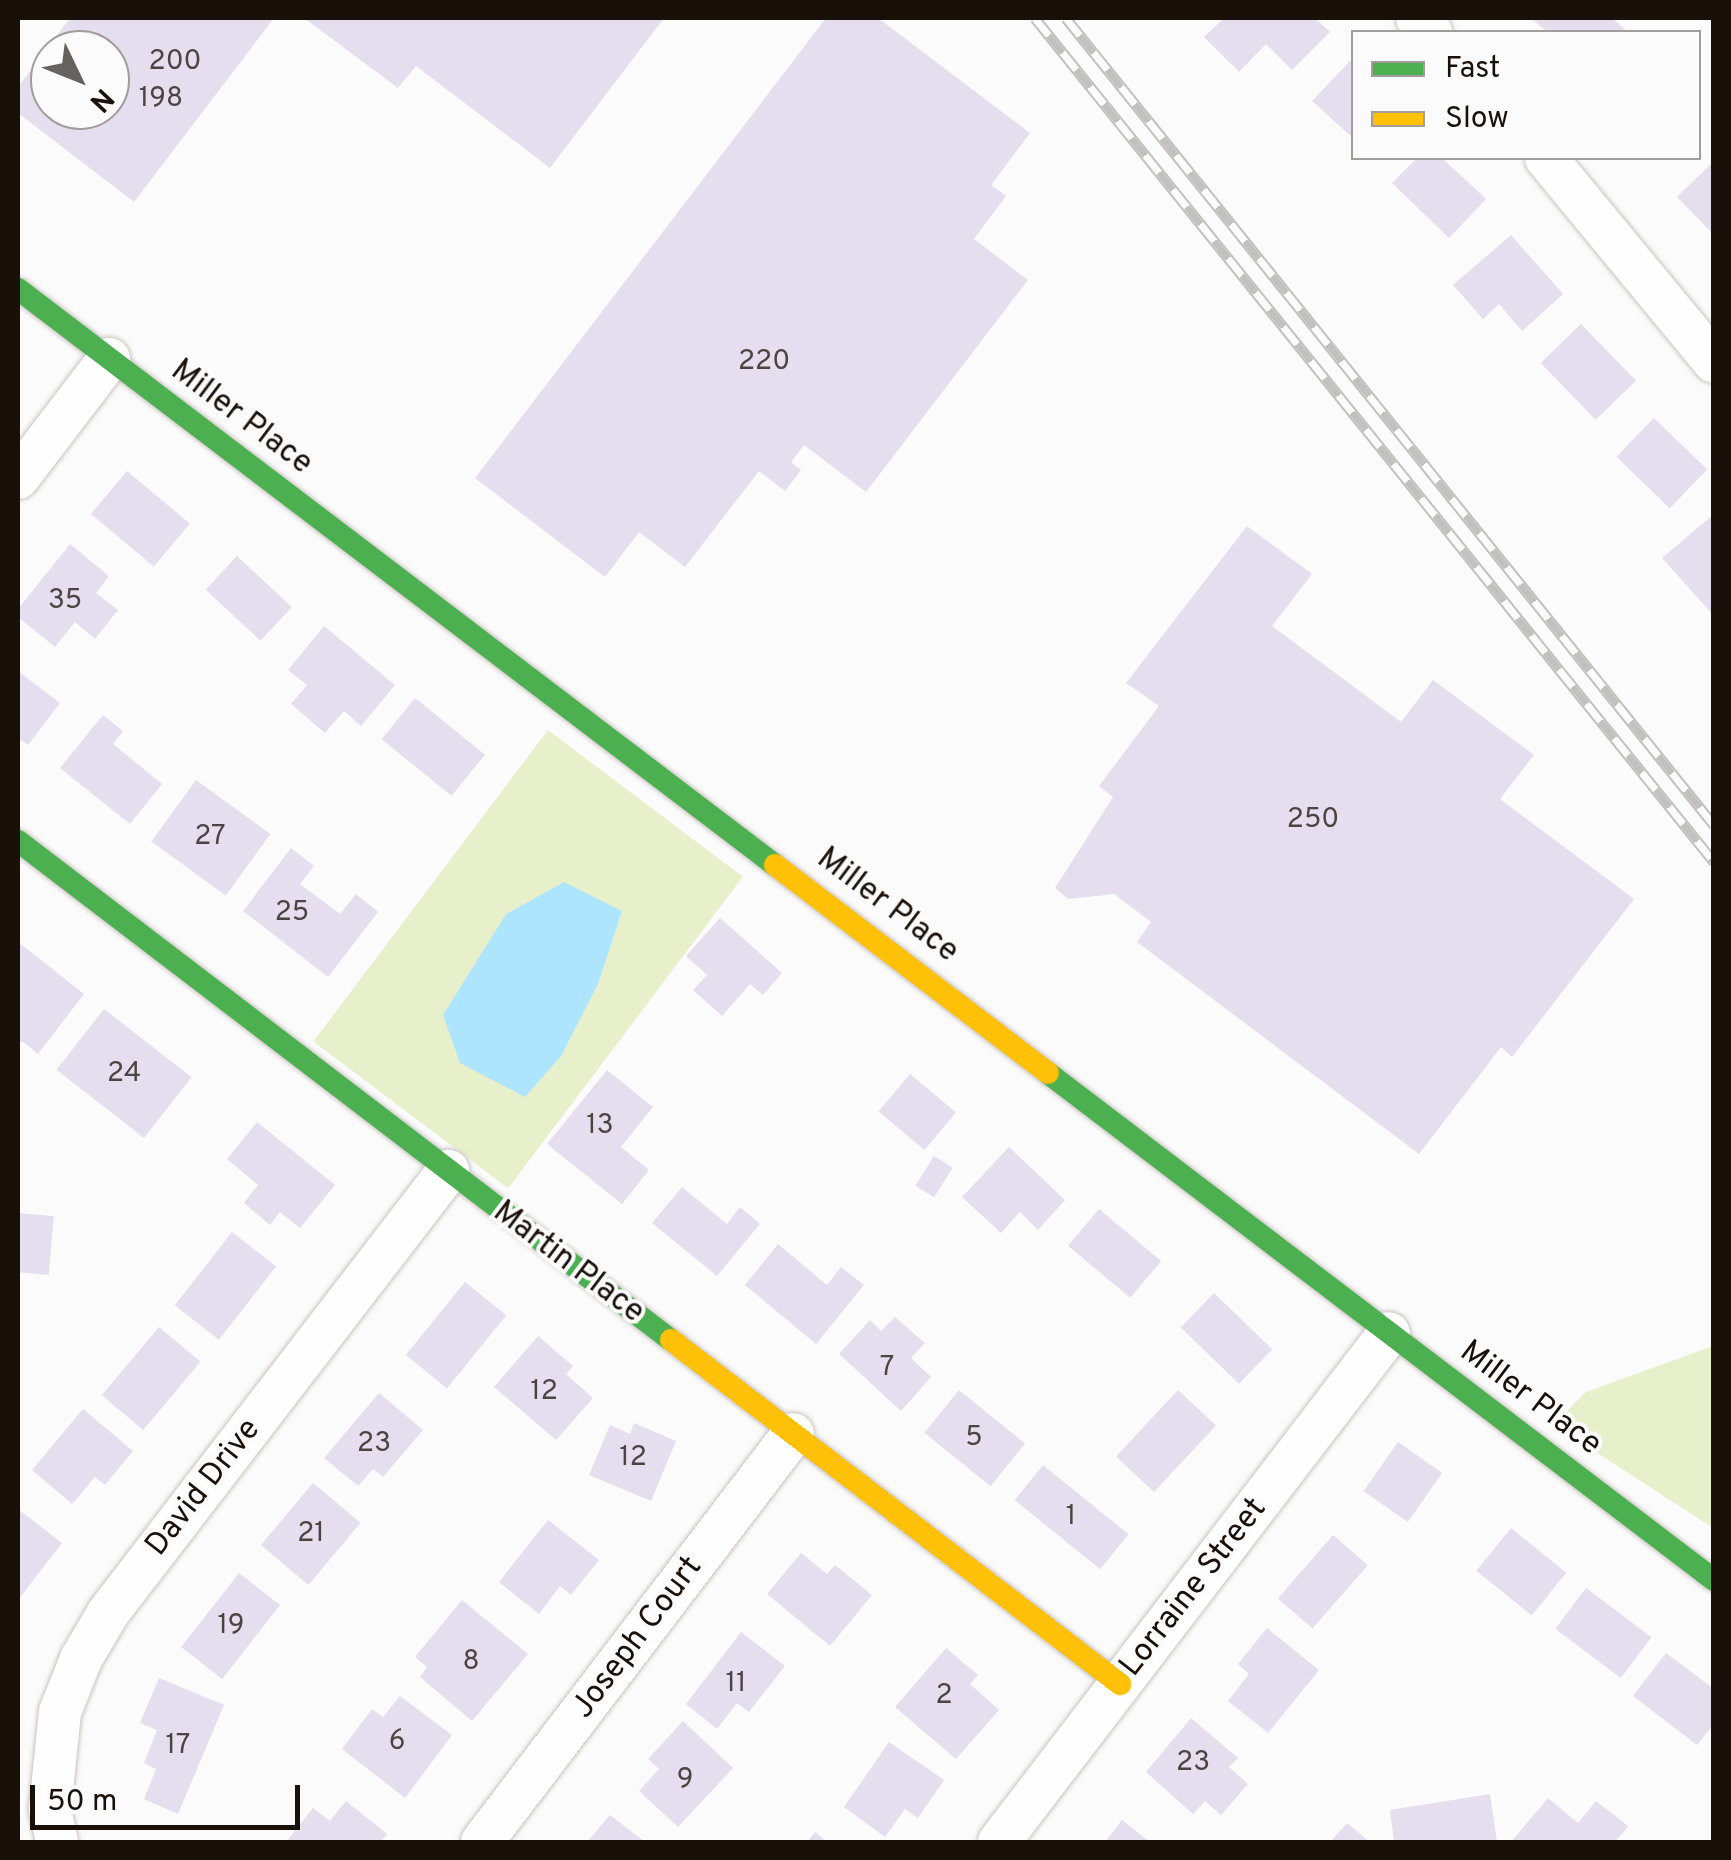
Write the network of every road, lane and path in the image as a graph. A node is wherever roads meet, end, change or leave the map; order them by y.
1 (1548, 160) edge
2 (18, 289) edge
3 (110, 359) junction
4 (1714, 362) edge
5 (18, 478) edge
6 (18, 842) edge
7 (448, 1171) junction
8 (1390, 1333) junction
9 (793, 1434) junction
10 (1714, 1580) edge
11 (1120, 1684) junction
12 (57, 1842) edge
13 (482, 1842) edge
14 (999, 1842) edge

1 - 4 street
2 - 3 street, Miller Place
3 - 5 street
3 - 8 street, Miller Place
6 - 7 street, Martin Place
7 - 9 street, Martin Place
7 - 12 street, David Drive
8 - 10 street, Miller Place
8 - 11 street, Lorraine Street
9 - 11 street, Martin Place
9 - 13 street, Joseph Court
11 - 14 street, Lorraine Street

